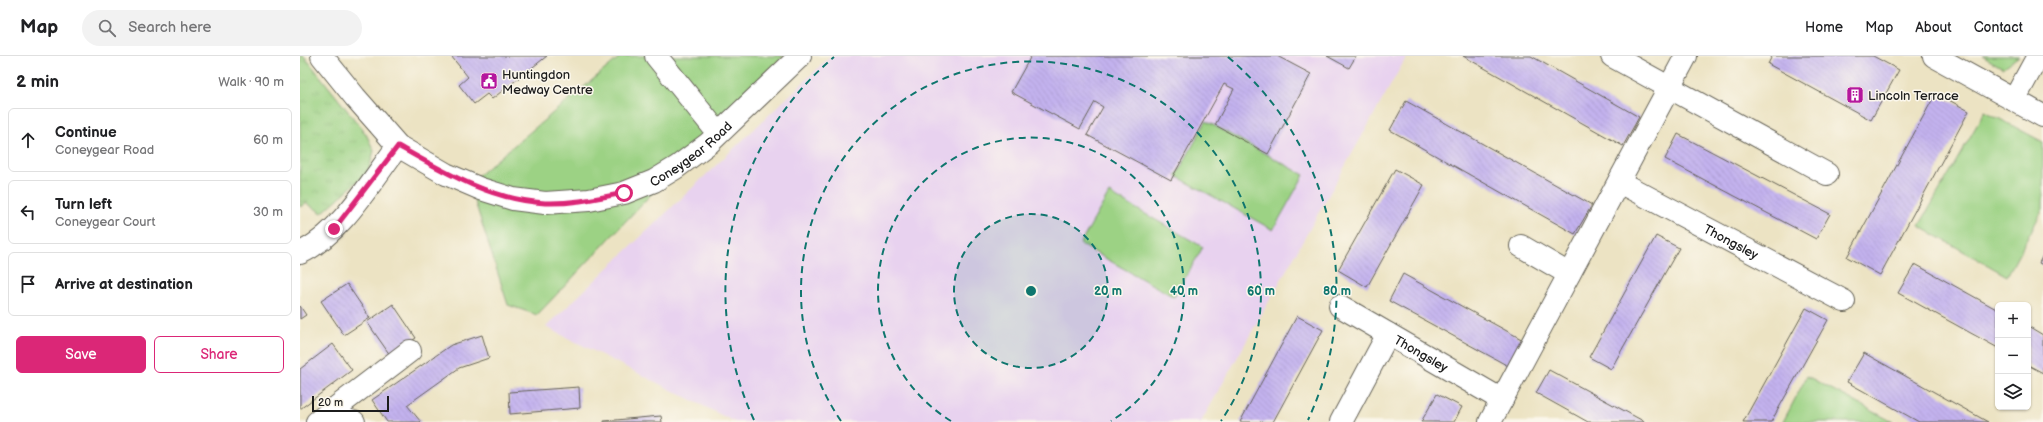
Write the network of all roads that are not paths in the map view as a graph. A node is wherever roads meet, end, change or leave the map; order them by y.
1 (322, 56) edge
2 (656, 56) edge
3 (800, 56) edge
4 (1612, 56) edge
5 (1686, 56) edge
6 (1934, 56) edge
7 (2038, 56) edge
8 (1669, 88) junction
9 (2014, 100) junction
10 (2043, 116) edge
11 (718, 133) junction
12 (398, 146) junction
13 (1827, 174) dead end
14 (1619, 182) junction
15 (1521, 246) dead end
16 (300, 253) edge
17 (1570, 274) junction
18 (1844, 301) dead end
19 (1340, 306) dead end
20 (1388, 334) junction
21 (410, 351) dead end
22 (1502, 400) junction
23 (322, 419) edge
24 (354, 422) edge
25 (1341, 422) edge
26 (1490, 422) edge

1 - 12 street, Coneygear Road
2 - 11 street
3 - 11 street, Coneygear Road
4 - 8 street
5 - 8 street
6 - 9 street
7 - 9 street
8 - 13 street
8 - 14 street
9 - 10 street
11 - 12 street, Coneygear Road
12 - 16 street
14 - 17 street
14 - 18 street, Thongsley
15 - 17 street
17 - 22 street
19 - 20 street, Thongsley
20 - 22 street, Thongsley
20 - 25 street
21 - 23 street
22 - 26 street
23 - 24 street

